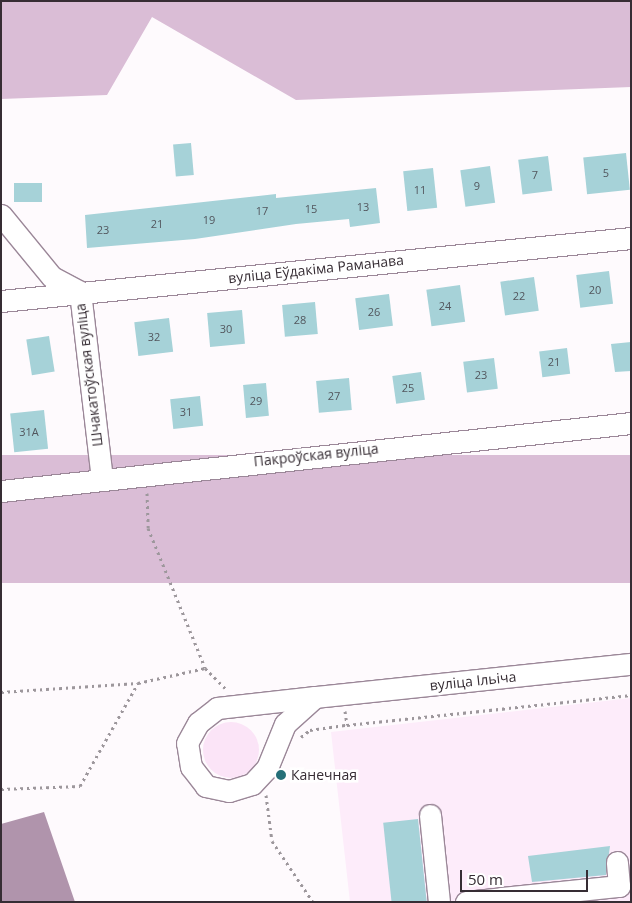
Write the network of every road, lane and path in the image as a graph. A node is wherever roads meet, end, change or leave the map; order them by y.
1 (1, 215) edge
2 (631, 238) edge
3 (80, 292) junction
4 (1, 301) edge
5 (631, 423) edge
6 (146, 475) junction
7 (102, 480) junction
8 (1, 491) edge
9 (631, 664) edge
10 (205, 668) junction
11 (138, 683) junction
12 (1, 692) edge
13 (631, 695) edge
14 (315, 696) junction
15 (238, 706) junction
16 (344, 707) dead end
17 (346, 725) junction
18 (298, 740) dead end
19 (1, 789) edge
20 (265, 794) dead end
21 (430, 815) dead end
22 (617, 862) dead end
23 (502, 900) edge
24 (313, 902) edge
25 (439, 902) edge
26 (466, 902) edge

1 - 3 street, Шчакатоўская вуліца
2 - 3 street, вуліца Еўдакіма Раманава
3 - 4 street, вуліца Еўдакіма Раманава
3 - 7 street, Шчакатоўская вуліца
5 - 6 street, Пакроўская вуліца
6 - 7 street, Пакроўская вуліца
6 - 10 path
7 - 8 street, Пакроўская вуліца
9 - 14 street, вуліца Ільіча
10 - 11 path
10 - 15 path
11 - 12 path
11 - 19 path
13 - 17 path
14 - 15 street, вуліца Ільіча
14 - 15 street, вуліца Ільіча
16 - 17 path
17 - 18 path
20 - 24 path
21 - 25 street
22 - 23 street
23 - 26 street

